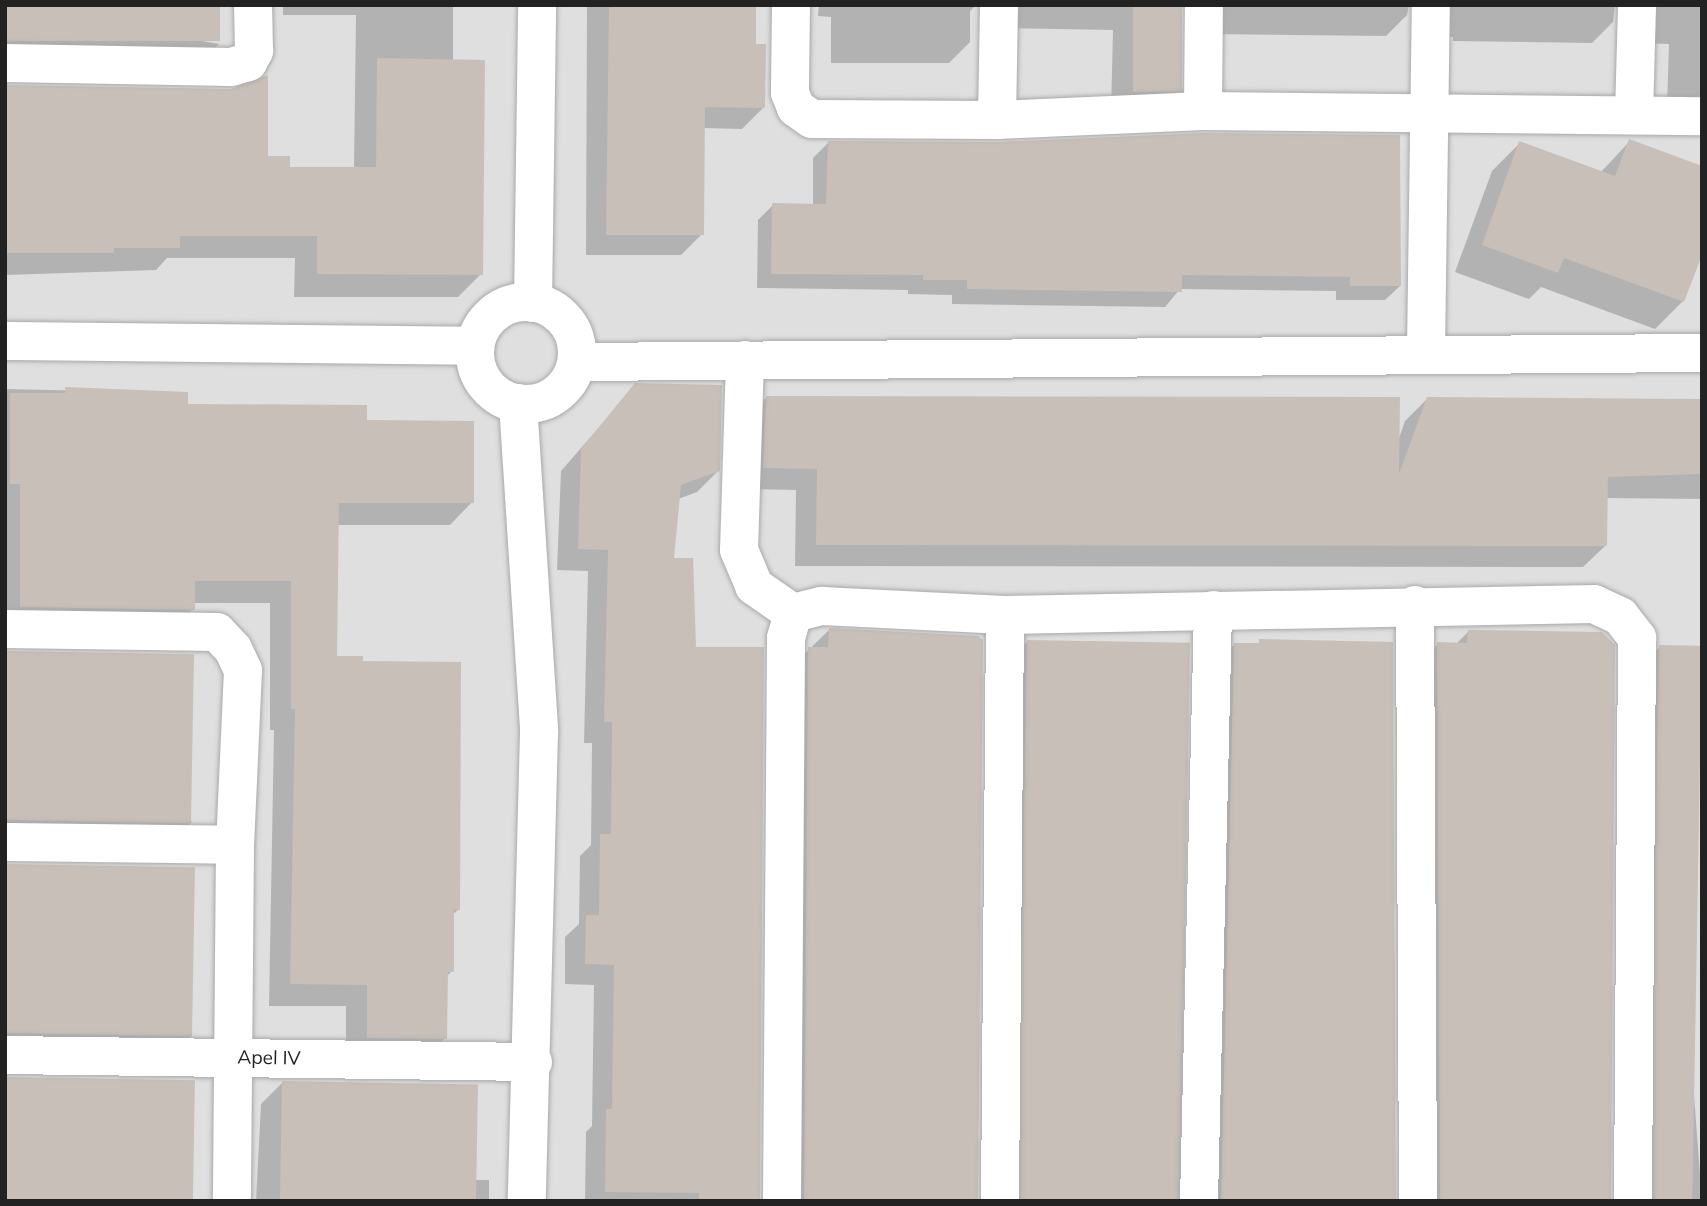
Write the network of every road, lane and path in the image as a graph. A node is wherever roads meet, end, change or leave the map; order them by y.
1 (253, 5) edge
2 (537, 5) edge
3 (791, 5) edge
4 (999, 5) edge
5 (1204, 5) edge
6 (1431, 5) edge
7 (1637, 5) edge
8 (5, 63) edge
9 (1203, 111) junction
10 (1430, 112) junction
11 (1634, 114) junction
12 (1702, 116) edge
13 (997, 120) junction
14 (533, 303) junction
15 (5, 341) edge
16 (475, 346) junction
17 (1426, 351) junction
18 (1702, 352) edge
19 (745, 360) junction
20 (577, 362) junction
21 (518, 403) junction
22 (1415, 605) junction
23 (1213, 610) junction
24 (793, 612) junction
25 (1005, 615) junction
26 (5, 629) edge
27 (5, 842) edge
28 (235, 845) junction
29 (5, 1055) edge
30 (233, 1058) junction
31 (533, 1062) junction
32 (232, 1201) edge
33 (527, 1201) edge
34 (782, 1201) edge
35 (1000, 1201) edge
36 (1199, 1201) edge
37 (1418, 1201) edge
38 (1633, 1201) edge

1 - 8 street
2 - 14 street
3 - 13 street
4 - 13 street
5 - 9 street
6 - 10 street
7 - 11 street
9 - 10 street
9 - 13 street
10 - 11 street
10 - 17 street
11 - 12 street
14 - 16 street
14 - 20 street
15 - 16 street
16 - 21 street
17 - 18 street
17 - 19 street
19 - 20 street
19 - 24 street
20 - 21 street
21 - 31 street
22 - 23 street
22 - 37 street
22 - 38 street
23 - 25 street
23 - 36 street
24 - 25 street
24 - 34 street
25 - 35 street
26 - 28 street
27 - 28 street
28 - 30 street
29 - 30 street, Apel IV
30 - 31 street, Apel IV
30 - 32 street
31 - 33 street

